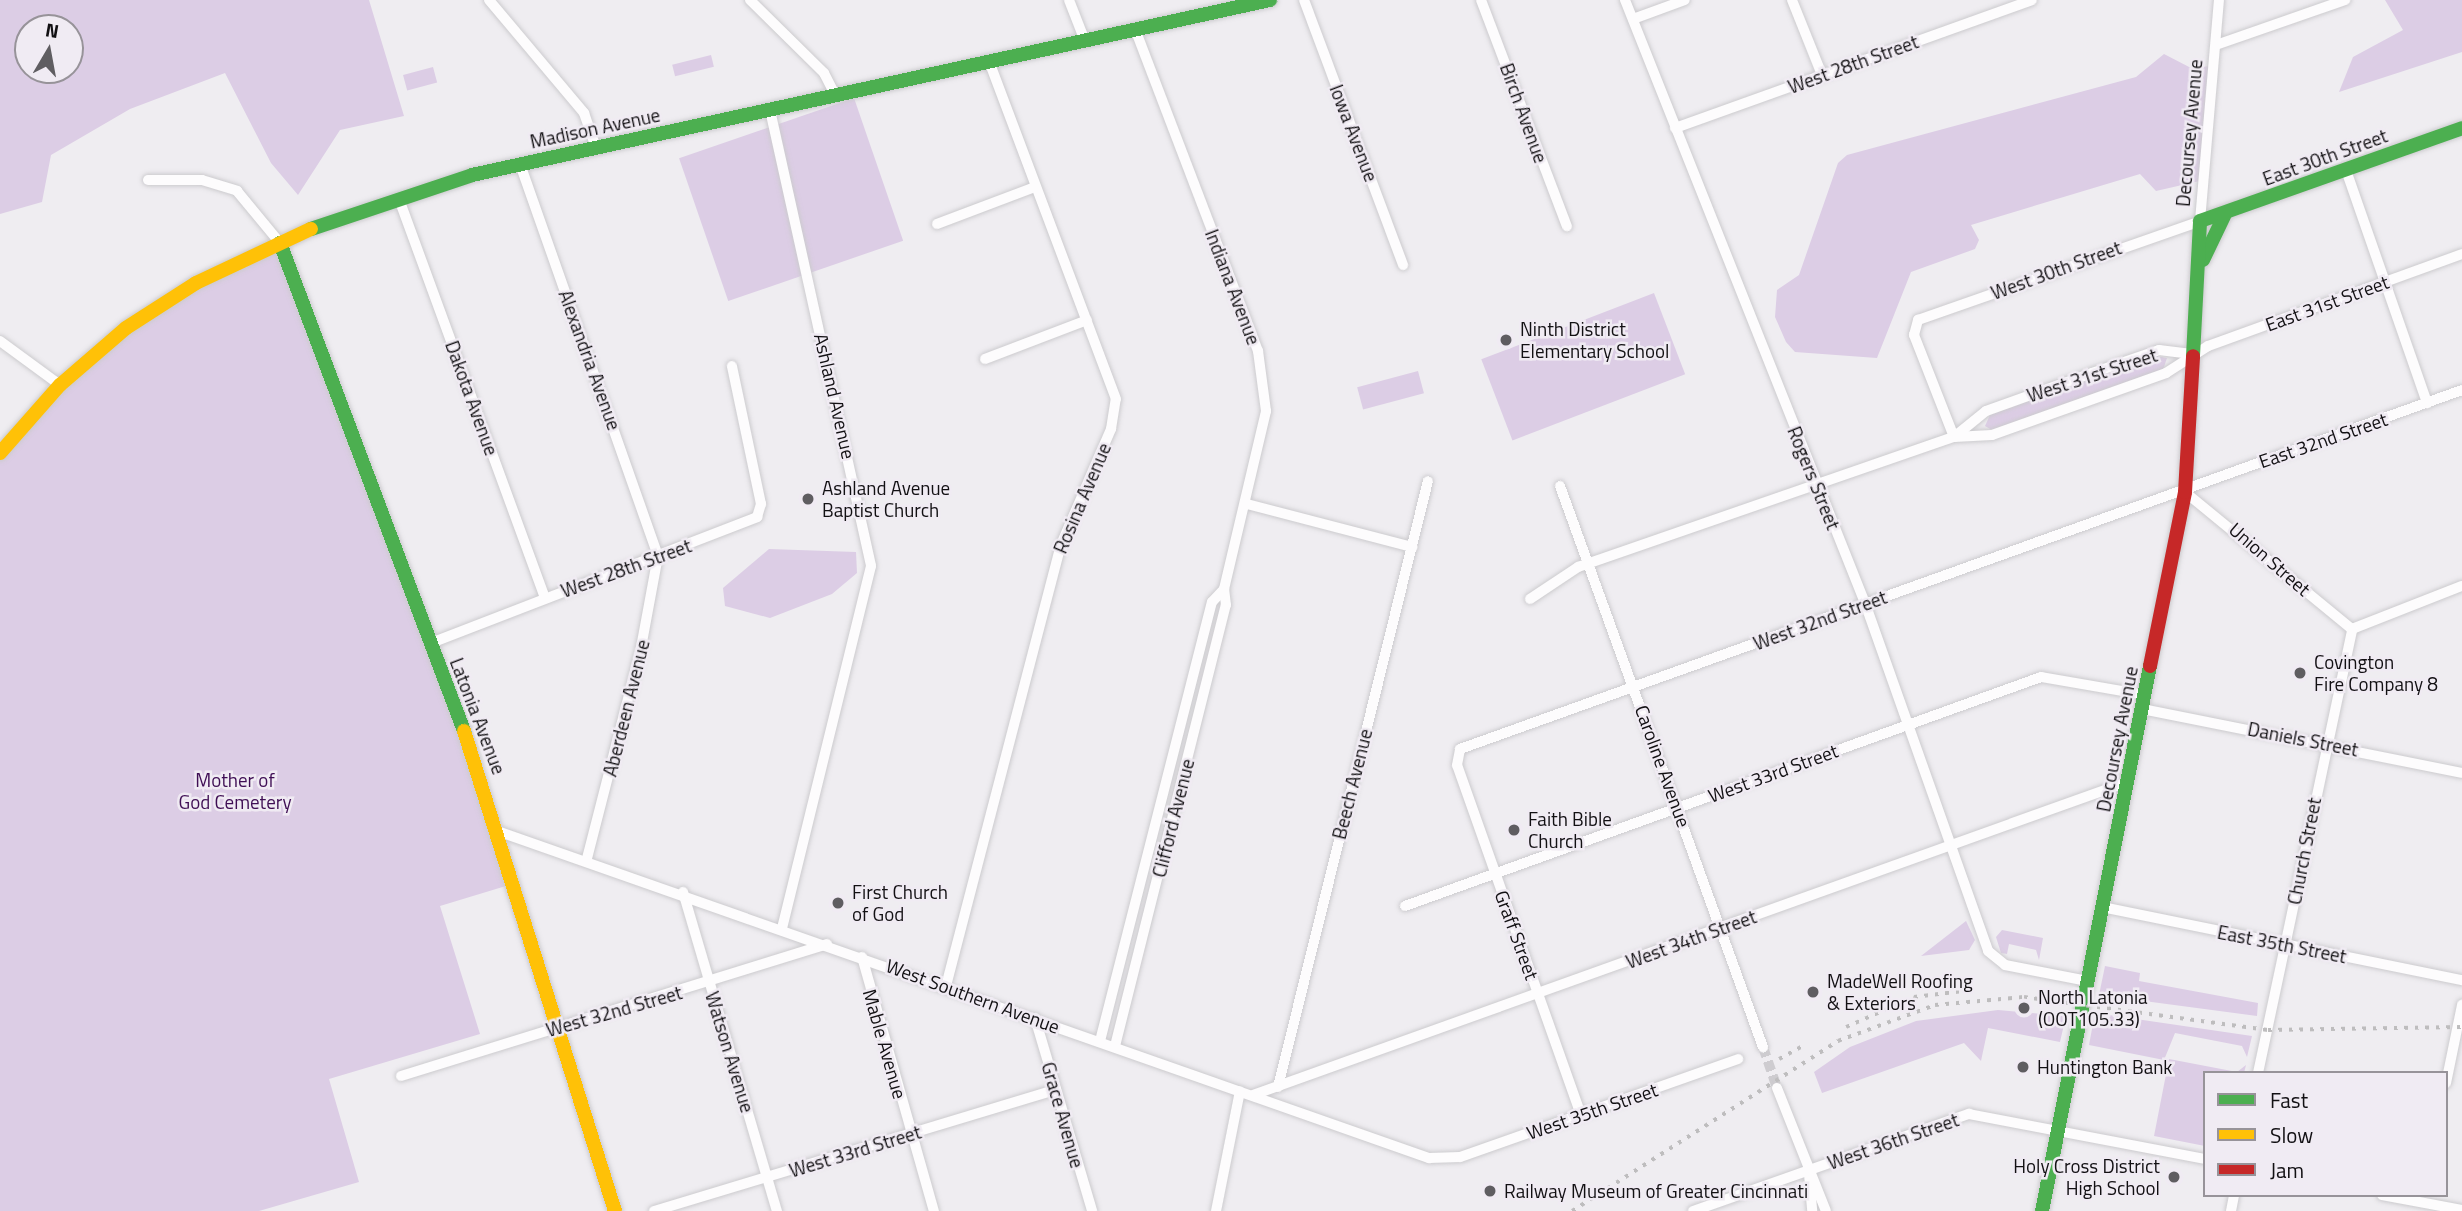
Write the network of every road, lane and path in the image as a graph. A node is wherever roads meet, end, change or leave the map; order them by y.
1 (488, 0) edge
2 (750, 0) edge
3 (1069, 0) edge
4 (1270, 0) edge
5 (1304, 0) edge
6 (1481, 0) edge
7 (1625, 0) edge
8 (1685, 0) edge
9 (1792, 0) edge
10 (2032, 0) edge
11 (2220, 0) edge
12 (2345, 0) edge
13 (1633, 19) junction
14 (1135, 29) junction
15 (1085, 40) junction
16 (2216, 45) junction
17 (989, 62) junction
18 (1822, 75) junction
19 (835, 95) junction
20 (769, 110) junction
21 (1675, 128) junction
22 (2462, 128) edge
23 (596, 148) junction
24 (520, 164) junction
25 (2346, 170) junction
26 (148, 180) dead end
27 (1035, 187) junction
28 (399, 199) junction
29 (2225, 214) junction
30 (2200, 221) junction
31 (937, 224) dead end
32 (1567, 226) dead end
33 (280, 243) junction
34 (2462, 254) edge
35 (1403, 265) dead end
36 (2198, 270) junction
37 (2383, 282) junction
38 (1087, 320) junction
39 (0, 341) edge
40 (2194, 354) junction
41 (985, 359) dead end
42 (732, 366) dead end
43 (60, 385) junction
44 (2462, 391) edge
45 (2427, 403) junction
46 (1954, 437) junction
47 (0, 453) edge
48 (1428, 481) dead end
49 (1560, 486) dead end
50 (1817, 486) junction
51 (2185, 492) junction
52 (1247, 505) junction
53 (1412, 547) junction
54 (1234, 553) joint
55 (658, 556) junction
56 (1590, 565) junction
57 (2462, 586) edge
58 (1224, 589) junction
59 (545, 598) junction
60 (1530, 599) dead end
61 (1865, 603) junction
62 (2352, 629) junction
63 (430, 643) junction
64 (1634, 686) junction
65 (2144, 702) junction
66 (1909, 725) junction
67 (2326, 743) junction
68 (1457, 754) joint
69 (2462, 773) edge
70 (2127, 782) junction
71 (1678, 807) junction
72 (500, 832) junction
73 (1950, 844) junction
74 (587, 858) junction
75 (1494, 873) junction
76 (683, 892) junction
77 (1405, 906) dead end
78 (2102, 907) junction
79 (782, 927) junction
80 (1721, 929) junction
81 (828, 944) junction
82 (2285, 945) junction
83 (862, 957) junction
84 (2462, 980) edge
85 (2087, 981) junction
86 (709, 983) junction
87 (946, 986) junction
88 (1538, 993) junction
89 (2462, 1004) edge
90 (1035, 1018) junction
91 (560, 1026) junction
92 (1100, 1041) junction
93 (1115, 1046) junction
94 (1763, 1047) tunnel mouth
95 (1738, 1059) dead end
96 (2258, 1071) edge
97 (2448, 1073) edge
98 (401, 1076) dead end
99 (1278, 1087) junction
100 (1777, 1088) tunnel mouth
101 (1056, 1090) junction
102 (1240, 1091) junction
103 (1253, 1095) junction
104 (1581, 1115) junction
105 (2057, 1129) junction
106 (911, 1133) junction
107 (2203, 1159) edge
108 (1445, 1160) joint
109 (1809, 1170) junction
110 (767, 1177) junction
111 (2392, 1197) edge
112 (2422, 1203) edge
113 (2462, 1210) edge
114 (615, 1211) edge
115 (654, 1211) edge
116 (777, 1211) edge
117 (934, 1211) edge
118 (1092, 1211) edge
119 (1216, 1211) edge
120 (1693, 1211) edge
121 (1812, 1211) edge
122 (1826, 1211) edge
123 (2042, 1211) edge

1 - 23 street
2 - 19 street
3 - 15 street
4 - 14 main road, Madison Avenue
5 - 35 street, Iowa Avenue
6 - 32 street, Birch Avenue
7 - 13 street, Rogers Street
8 - 13 street
9 - 18 street
10 - 18 street, West 28th Street
11 - 16 street, Decoursey Avenue
12 - 16 street
13 - 21 street, Rogers Street
14 - 15 main road, Madison Avenue
14 - 52 street, Indiana Avenue
15 - 17 main road, Madison Avenue
16 - 30 street, Decoursey Avenue
17 - 19 main road, Madison Avenue
17 - 27 street, Rosina Avenue
18 - 21 street, West 28th Street
19 - 20 main road, Madison Avenue
20 - 23 main road, Madison Avenue
20 - 79 street, Ashland Avenue
21 - 50 street, Rogers Street
22 - 25 main road, East 30th Street
23 - 24 main road, Madison Avenue
24 - 28 main road, Madison Avenue
24 - 55 street, Alexandria Avenue
25 - 29 main road, East 30th Street
25 - 37 street
26 - 33 street
27 - 31 street
27 - 38 street, Rosina Avenue
28 - 33 main road, Madison Avenue
28 - 59 street, Dakota Avenue
29 - 30 main road, East 30th Street
29 - 36 main road, Decoursey Avenue
30 - 36 main road, Decoursey Avenue
30 - 46 street, West 30th Street
33 - 43 main road, Madison Avenue
33 - 63 main road, Latonia Avenue
34 - 37 street, East 31st Street
36 - 40 main road, Decoursey Avenue
37 - 40 street, East 31st Street
37 - 45 street
38 - 41 street
38 - 87 street, Rosina Avenue
39 - 43 street
40 - 46 street, West 31st Street
40 - 46 street, West 31st Street
40 - 51 main road, Decoursey Avenue
42 - 55 street, West 28th Street
43 - 47 main road, Madison Avenue
44 - 45 street, East 32nd Street
45 - 51 street, East 32nd Street
46 - 50 street, West 31st Street
48 - 53 street, Beech Avenue
49 - 56 street, Caroline Avenue
50 - 56 street, West 31st Street
50 - 61 street, Rogers Street
51 - 61 street, West 32nd Street
51 - 62 street, Union Street
51 - 65 main road, Decoursey Avenue
52 - 53 street
52 - 54 street, Indiana Avenue
53 - 99 street, Beech Avenue
54 - 58 street, Clifford Avenue
55 - 59 street, West 28th Street
55 - 74 street, Aberdeen Avenue
56 - 60 street, West 31st Street
56 - 64 street, Caroline Avenue
57 - 62 street
58 - 92 street, Clifford Avenue
58 - 93 street, Clifford Avenue
59 - 63 street, West 28th Street
61 - 64 street, West 32nd Street
61 - 66 street, Rogers Street
62 - 67 street, Church Street
63 - 72 main road, Latonia Avenue
64 - 68 street, West 32nd Street
64 - 71 street, Caroline Avenue
65 - 66 street, West 33rd Street
65 - 67 street, Daniels Street
65 - 70 main road, Decoursey Avenue
66 - 71 street, West 33rd Street
66 - 73 street, Rogers Street
67 - 69 street, Daniels Street
67 - 82 street, Church Street
68 - 75 street, Graff Street
70 - 73 street, West 34th Street
70 - 78 main road, Decoursey Avenue
71 - 75 street, West 33rd Street
71 - 80 street, Caroline Avenue
72 - 74 street, West Southern Avenue
72 - 91 main road, Latonia Avenue
73 - 80 street, West 34th Street
73 - 85 street, Rogers Street
74 - 76 street, West Southern Avenue
75 - 77 street, West 33rd Street
75 - 88 street, Graff Street
76 - 79 street, West Southern Avenue
76 - 86 street, Watson Avenue
78 - 82 street, East 35th Street
78 - 85 main road, Decoursey Avenue
79 - 81 street, West Southern Avenue
80 - 88 street, West 34th Street
80 - 94 street, Caroline Avenue
81 - 83 street, West Southern Avenue
81 - 86 street, West 32nd Street
82 - 84 street, East 35th Street
82 - 96 street, Church Street
83 - 87 street, West Southern Avenue
83 - 106 street, Mable Avenue
85 - 105 main road, Decoursey Avenue
86 - 91 street, West 32nd Street
86 - 110 street, Watson Avenue
87 - 90 street, West Southern Avenue
88 - 99 street, West 34th Street
88 - 104 street, Graff Street
89 - 97 street
90 - 92 street, West Southern Avenue
90 - 101 street, Grace Avenue
91 - 98 street, West 32nd Street
91 - 114 main road, Latonia Avenue
92 - 93 street, West Southern Avenue
93 - 102 street, West Southern Avenue
95 - 104 street, West 35th Street
99 - 103 street, West 34th Street
100 - 109 street
101 - 106 street, West 33rd Street
101 - 118 street, Grace Avenue
102 - 103 street, West Southern Avenue
102 - 119 street
103 - 108 street, West Southern Avenue
104 - 108 street, West 35th Street
105 - 107 street, West 36th Street
105 - 109 street, West 36th Street
105 - 123 main road, Decoursey Avenue
106 - 110 street, West 33rd Street
106 - 117 street, Mable Avenue
109 - 120 street, West 36th Street
109 - 121 street
109 - 122 street
110 - 115 street, West 33rd Street
110 - 116 street, Watson Avenue
111 - 112 street
112 - 113 street

